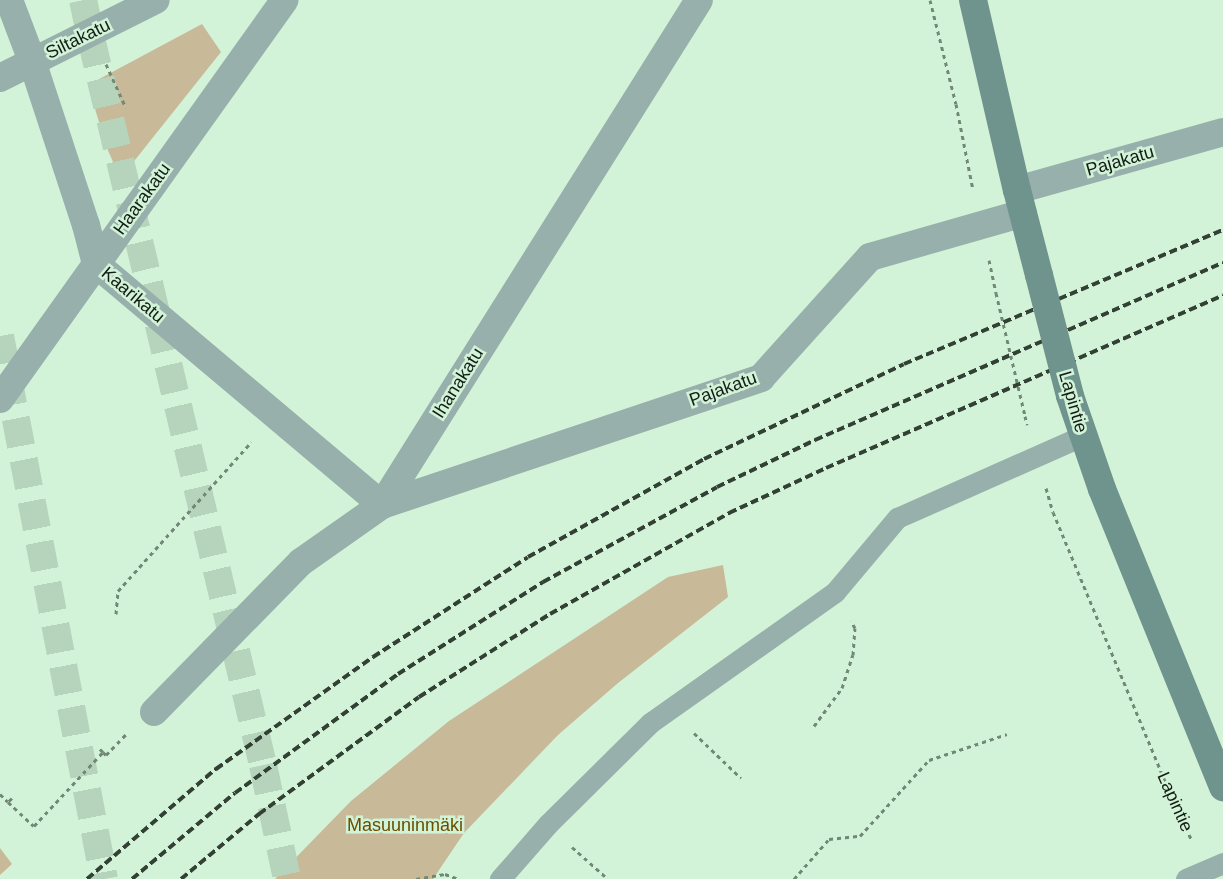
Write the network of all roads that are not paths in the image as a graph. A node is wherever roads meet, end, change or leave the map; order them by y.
1 (9, 0) edge
2 (156, 0) edge
3 (285, 0) edge
4 (699, 0) edge
5 (973, 0) edge
6 (32, 61) junction
7 (0, 78) edge
8 (1223, 132) edge
9 (1020, 202) junction
10 (96, 264) junction
11 (0, 399) edge
12 (1082, 436) junction
13 (382, 505) junction
14 (154, 712) dead end
15 (1221, 776) edge
16 (1215, 867) edge
17 (500, 879) edge
18 (1186, 879) edge

1 - 6 street, Kaarikatu
2 - 6 street, Siltakatu
3 - 10 street, Haarakatu
4 - 13 street, Ihanakatu
5 - 9 main road, Lapintie
6 - 7 street, Siltakatu
6 - 10 street, Kaarikatu
8 - 9 street, Pajakatu
9 - 12 main road, Lapintie, bridge
9 - 13 street, Pajakatu
10 - 11 street, Haarakatu
10 - 13 street, Kaarikatu
12 - 15 main road, Lapintie
12 - 17 lane
13 - 14 street, Ihanakatu
16 - 18 lane

